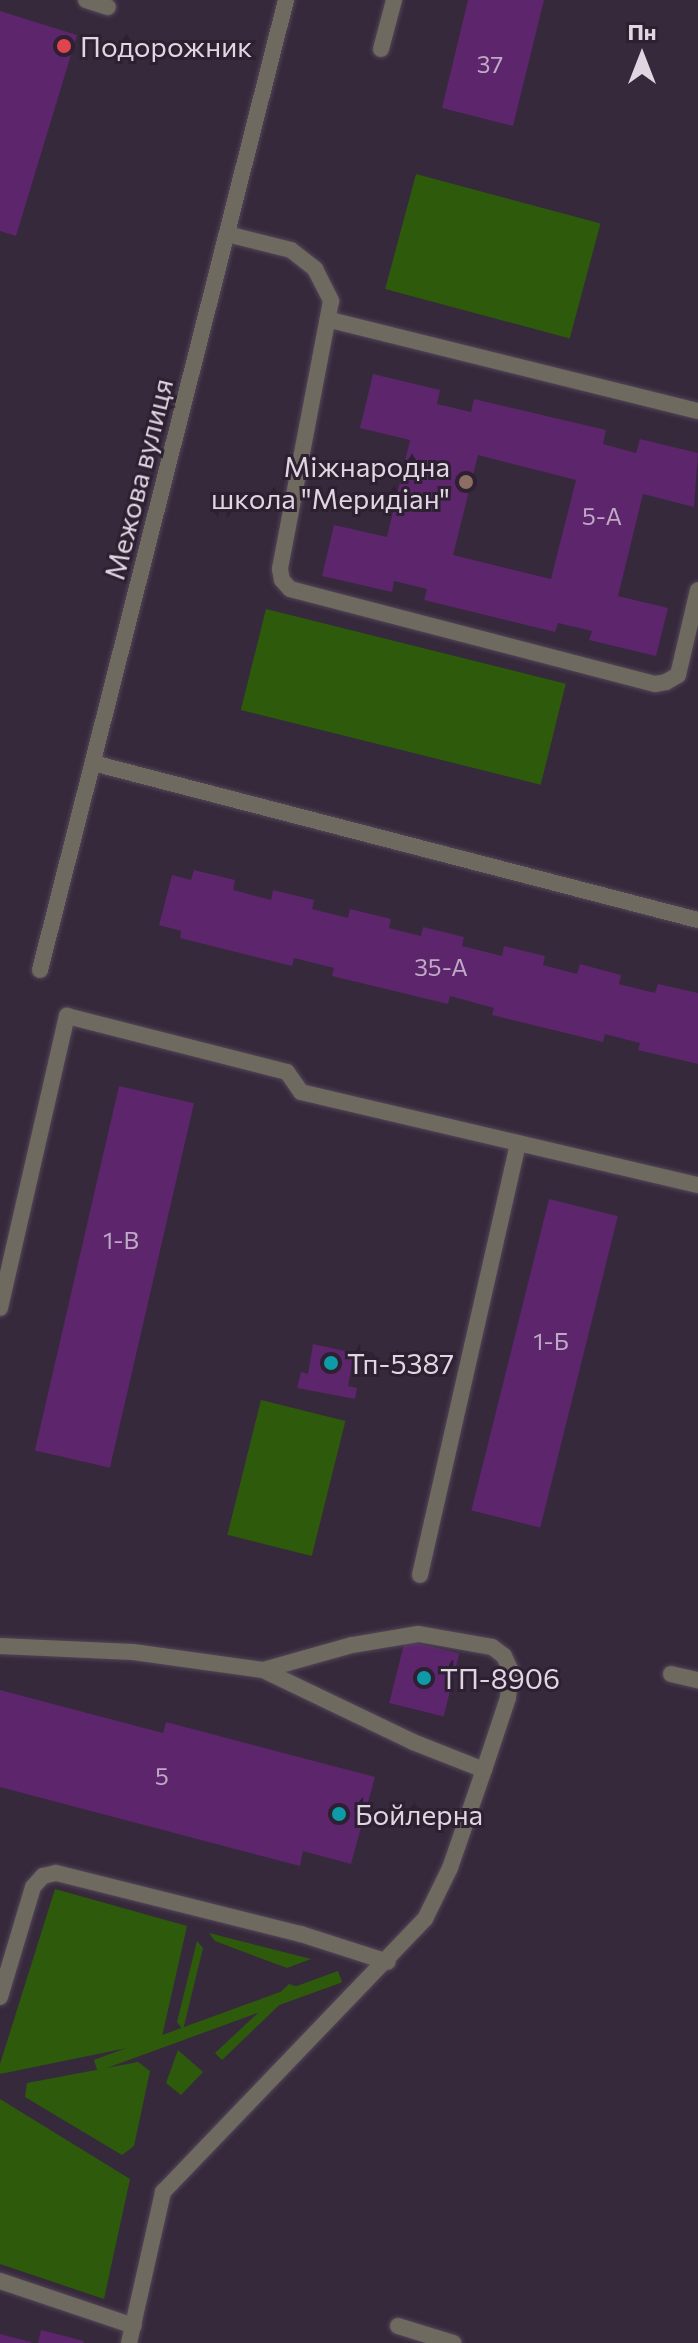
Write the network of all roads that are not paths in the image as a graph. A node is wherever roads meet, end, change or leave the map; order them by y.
1 (86, 0) edge
2 (286, 0) edge
3 (394, 0) edge
4 (108, 7) dead end
5 (381, 49) dead end
6 (227, 234) junction
7 (330, 320) junction
8 (698, 411) edge
9 (698, 590) edge
10 (93, 763) junction
11 (698, 920) edge
12 (40, 970) dead end
13 (518, 1143) junction
14 (698, 1185) edge
15 (0, 1308) edge
16 (420, 1575) dead end
17 (0, 1646) edge
18 (263, 1670) junction
19 (671, 1674) dead end
20 (698, 1680) edge
21 (484, 1770) junction
22 (388, 1962) junction
23 (0, 1997) edge
24 (0, 2281) edge
25 (398, 2326) dead end
26 (132, 2335) edge
27 (453, 2343) edge

1 - 4 street
2 - 6 street, Межова вулиця
3 - 5 street
6 - 7 street
6 - 10 street, Межова вулиця
7 - 8 street
7 - 9 street
10 - 11 street
10 - 12 street, Межова вулиця
13 - 14 street
13 - 15 street
13 - 16 street
17 - 18 street
18 - 21 street
18 - 21 street
19 - 20 street
21 - 22 street
22 - 23 street
22 - 26 street
24 - 26 street
25 - 27 street

